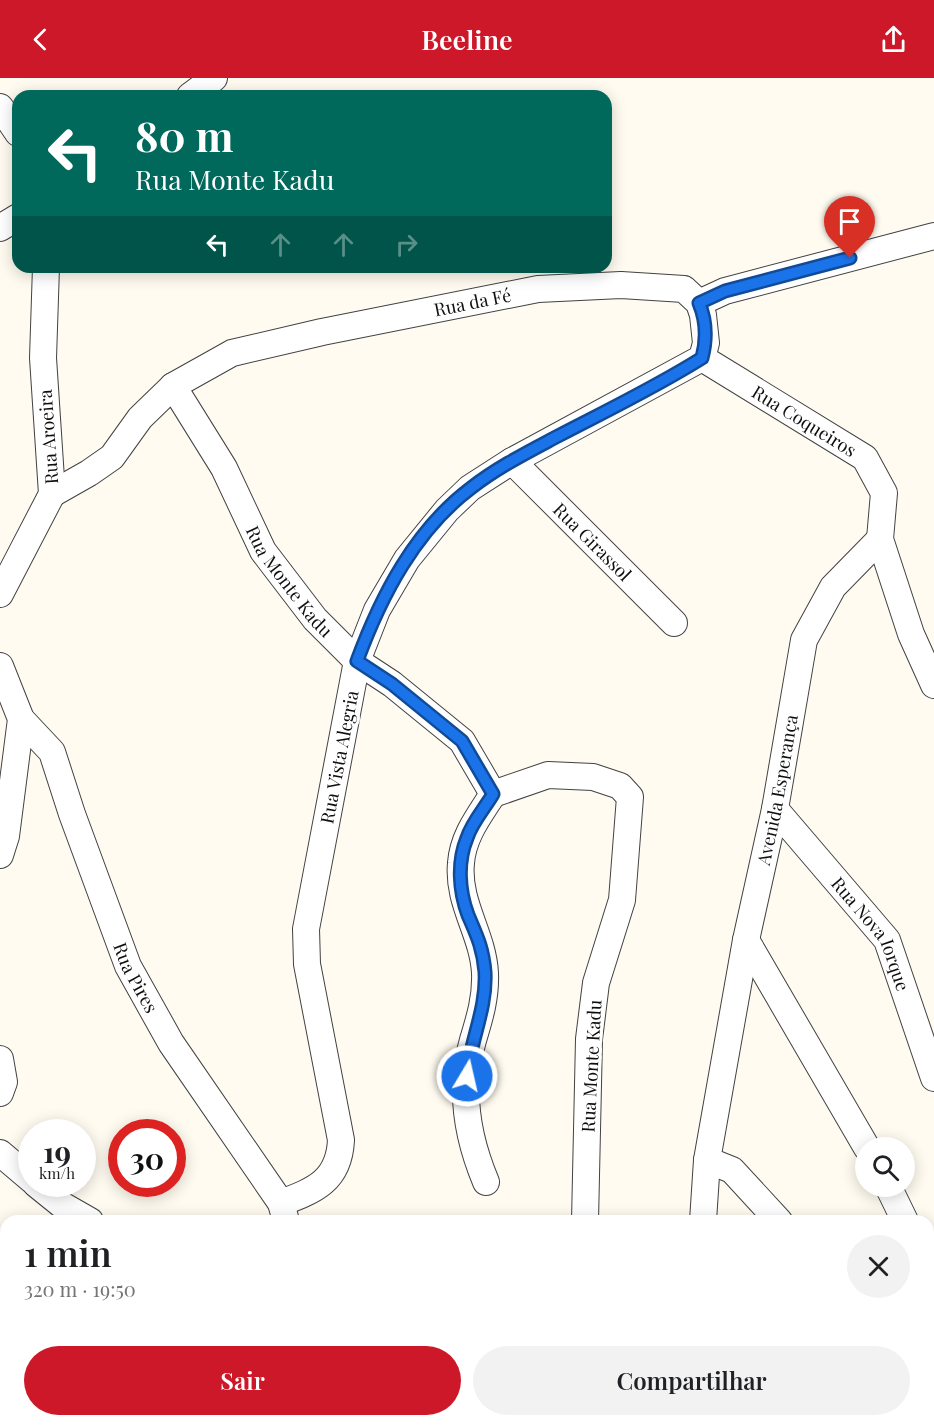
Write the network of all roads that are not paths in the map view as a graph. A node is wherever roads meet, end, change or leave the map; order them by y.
1 (0, 107) edge
2 (12, 124) edge
3 (934, 236) edge
4 (46, 273) edge
5 (699, 303) junction
6 (702, 358) junction
7 (173, 386) junction
8 (512, 461) junction
9 (52, 494) junction
10 (880, 539) junction
11 (0, 594) edge
12 (674, 623) dead end
13 (357, 661) junction
14 (0, 666) edge
15 (934, 685) edge
16 (21, 719) junction
17 (493, 794) junction
18 (775, 809) junction
19 (0, 855) edge
20 (746, 940) junction
21 (0, 1059) edge
22 (934, 1078) edge
23 (0, 1093) edge
24 (861, 1137) edge
25 (0, 1153) edge
26 (707, 1160) junction
27 (18, 1168) edge
28 (486, 1182) dead end
29 (46, 1197) edge
30 (893, 1197) edge
31 (284, 1212) edge
32 (59, 1213) edge
33 (585, 1215) edge
34 (703, 1215) edge
35 (773, 1215) edge
36 (902, 1215) edge

1 - 2 street
3 - 5 street
4 - 9 street, Rua Aroeira
5 - 6 street
5 - 7 street, Rua da Fé
6 - 8 street, Rua Vista Alegria
6 - 10 street, Rua Coqueiros
7 - 9 street, Rua da Fé
7 - 13 street, Rua Monte Kadu
8 - 12 street, Rua Girassol
8 - 13 street, Rua Vista Alegria
9 - 11 street, Rua Aroeira
10 - 15 street
10 - 18 street, Avenida Esperança
13 - 17 street, Rua Monte Kadu
13 - 31 street, Rua Vista Alegria
14 - 16 street
16 - 19 street
16 - 31 street, Rua Pires
17 - 28 street
17 - 33 street, Rua Monte Kadu
18 - 20 street, Avenida Esperança
18 - 22 street, Rua Nova Iorque
20 - 24 street
20 - 26 street, Avenida Esperança
21 - 23 street
25 - 27 street
26 - 34 street, Avenida Esperança
26 - 35 street
29 - 32 street
30 - 36 street

